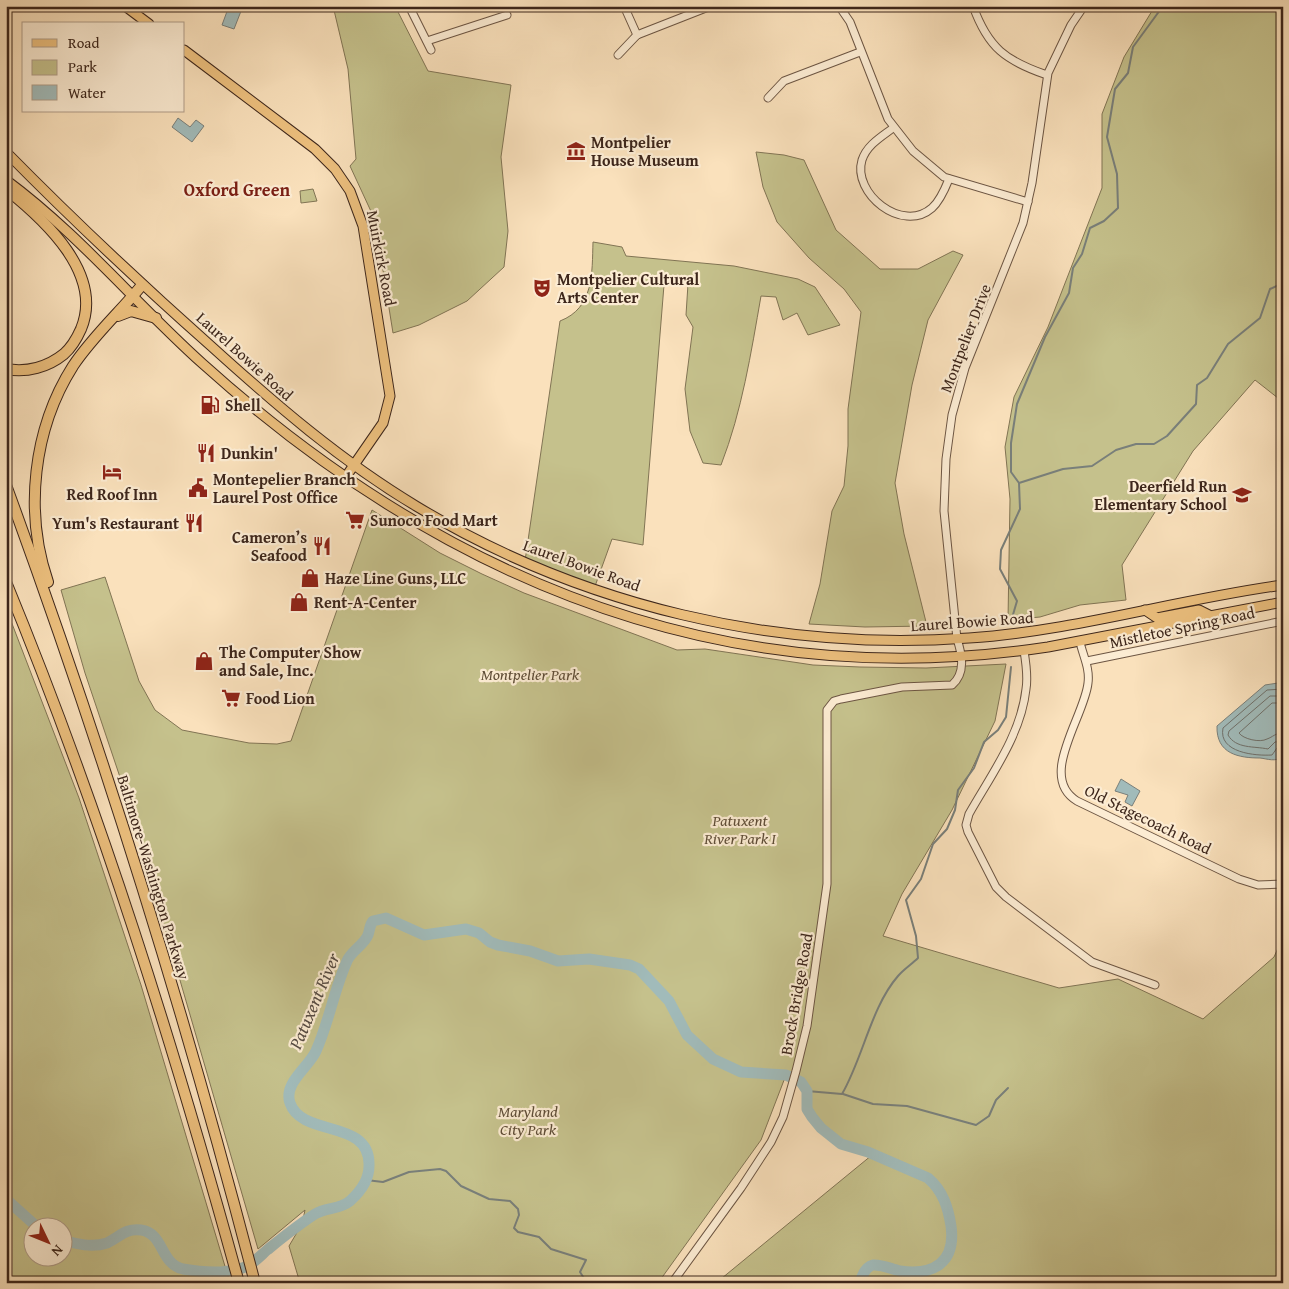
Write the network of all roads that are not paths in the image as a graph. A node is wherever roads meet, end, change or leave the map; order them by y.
1 (125, 6) edge
2 (409, 6) edge
3 (624, 6) edge
4 (711, 6) edge
5 (839, 6) edge
6 (973, 6) edge
7 (1084, 6) edge
8 (507, 15) dead end
9 (146, 22) edge
10 (637, 35) junction
11 (427, 41) junction
12 (431, 50) dead end
13 (185, 51) edge
14 (860, 52) junction
15 (618, 55) dead end
16 (1047, 75) junction
17 (768, 98) dead end
18 (893, 128) junction
19 (6, 152) edge
20 (950, 179) junction
21 (6, 180) edge
22 (6, 190) edge
23 (1028, 202) junction
24 (142, 285) junction
25 (133, 296) junction
26 (156, 318) junction
27 (100, 332) junction
28 (6, 370) edge
29 (354, 464) junction
30 (345, 478) junction
31 (6, 485) edge
32 (6, 582) edge
33 (1283, 585) edge
34 (1283, 602) edge
35 (1145, 610) junction
36 (1209, 615) junction
37 (1283, 621) edge
38 (957, 639) junction
39 (1080, 642) junction
40 (66, 651) junction
41 (1024, 651) junction
42 (963, 656) junction
43 (1087, 662) junction
44 (1283, 884) edge
45 (1155, 985) dead end
46 (239, 1283) edge
47 (255, 1283) edge
48 (672, 1283) edge

1 - 9 main road
2 - 11 street
3 - 10 street
4 - 10 street
5 - 14 street
6 - 16 street
7 - 16 street, Montpelier Drive
8 - 11 street
10 - 15 street
11 - 12 street
13 - 29 main road, Muirkirk Road
14 - 17 street
14 - 18 street
16 - 23 street, Montpelier Drive
18 - 20 street
18 - 20 street
19 - 24 main road, Laurel Bowie Road
20 - 23 street
21 - 25 main road, Laurel Bowie Road
22 - 28 highway
23 - 38 street, Montpelier Drive
24 - 25 highway
24 - 29 main road, Laurel Bowie Road
25 - 26 main road, Laurel Bowie Road
25 - 27 highway
26 - 27 highway
26 - 30 main road, Laurel Bowie Road
27 - 40 highway
29 - 30 main road, Muirkirk Road
29 - 38 main road, Laurel Bowie Road
30 - 42 main road, Laurel Bowie Road
31 - 40 highway, Baltimore-Washington Parkway
32 - 46 highway, Baltimore-Washington Parkway
33 - 35 main road, Laurel Bowie Road
34 - 36 main road, Laurel Bowie Road
35 - 36 main road
35 - 38 main road, Laurel Bowie Road
36 - 39 main road, Laurel Bowie Road
37 - 43 street, Mistletoe Spring Road
38 - 42 street, Montpelier Drive
39 - 41 main road, Laurel Bowie Road
39 - 43 street, Old Stagecoach Road
40 - 47 highway, Baltimore-Washington Parkway
41 - 42 main road, Laurel Bowie Road
41 - 45 street
42 - 48 street, Brock Bridge Road
43 - 44 street, Old Stagecoach Road

